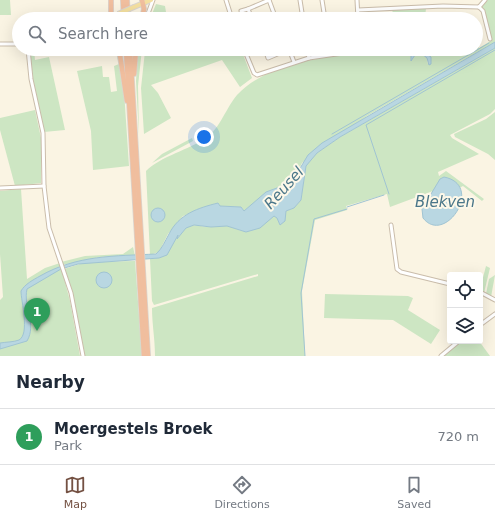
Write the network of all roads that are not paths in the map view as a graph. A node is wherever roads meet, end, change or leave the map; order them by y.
1 (111, 0) edge
2 (123, 0) edge
3 (127, 0) edge
4 (152, 0) edge
5 (226, 0) edge
6 (267, 0) edge
7 (300, 0) edge
8 (322, 0) edge
9 (357, 0) edge
10 (442, 0) edge
11 (484, 0) edge
12 (143, 2) edge
13 (443, 6) junction
14 (479, 7) junction
15 (248, 8) junction
16 (241, 10) dead end
17 (358, 10) joint
18 (110, 12) edge
19 (123, 12) edge
20 (124, 12) edge
21 (128, 12) edge
22 (142, 12) edge
23 (148, 12) edge
24 (230, 12) edge
25 (249, 12) edge
26 (273, 12) edge
27 (301, 12) edge
28 (324, 12) edge
29 (490, 39) dead end
30 (0, 44) edge
31 (12, 44) edge
32 (29, 56) edge
33 (121, 56) edge
34 (126, 56) edge
35 (130, 56) edge
36 (135, 56) edge
37 (247, 56) edge
38 (292, 56) edge
39 (323, 56) edge
40 (309, 58) joint
41 (294, 62) junction
42 (132, 92) junction
43 (131, 128) junction
44 (44, 186) junction
45 (0, 188) edge
46 (391, 225) dead end
47 (140, 255) junction
48 (140, 261) junction
49 (447, 283) edge
50 (483, 294) edge
51 (495, 300) edge
52 (495, 314) edge
53 (483, 323) edge
54 (455, 344) edge
55 (83, 356) edge
56 (144, 356) edge
57 (148, 356) edge
58 (441, 356) edge

1 - 18 highway
2 - 20 highway
3 - 21 highway
4 - 12 main road
4 - 23 street
5 - 24 street
6 - 15 street
6 - 26 street
7 - 27 street
8 - 28 street
9 - 17 street
10 - 13 street
11 - 14 street
12 - 19 main road, bridge
12 - 22 highway
13 - 14 street
13 - 17 street
14 - 29 street
15 - 16 street
15 - 25 street
30 - 31 street
32 - 44 street
33 - 43 highway
34 - 43 highway
35 - 42 highway
36 - 42 highway
37 - 41 street
38 - 41 street
39 - 40 street
40 - 41 street
42 - 47 highway
43 - 47 highway
44 - 45 street
44 - 55 street
46 - 49 street
47 - 48 highway
48 - 56 highway
48 - 57 highway
50 - 51 street
52 - 53 street
54 - 58 street

